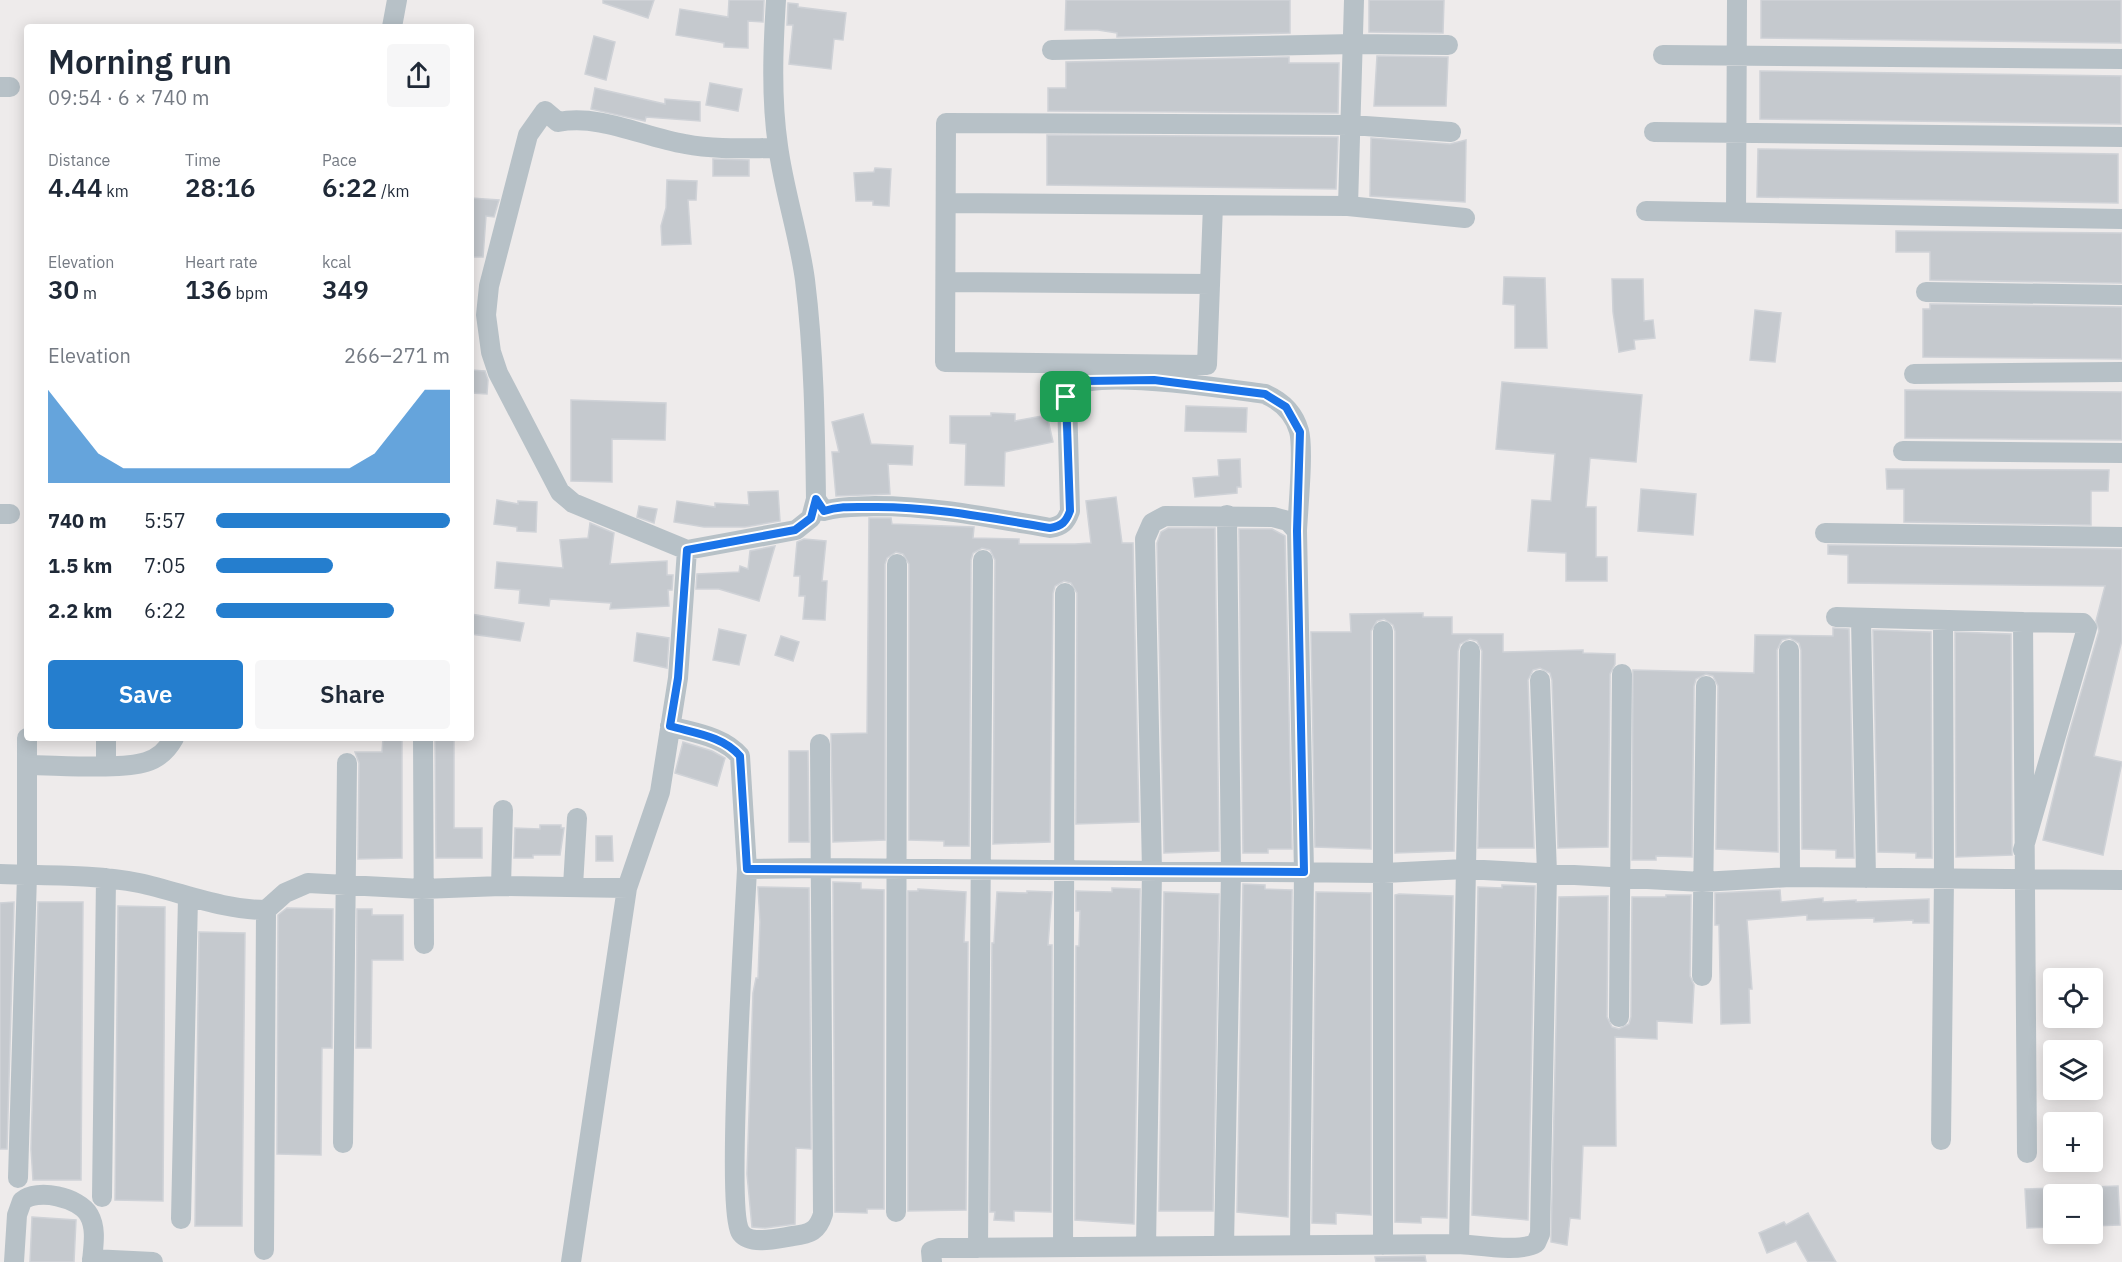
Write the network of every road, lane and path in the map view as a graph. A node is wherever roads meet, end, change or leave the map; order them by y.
1 (397, 0) edge
2 (776, 0) edge
3 (1354, 0) edge
4 (1737, 0) edge
5 (393, 24) edge
6 (1354, 44) junction
7 (1448, 45) dead end
8 (1052, 50) dead end
9 (1738, 54) junction
10 (1663, 55) dead end
11 (2122, 59) edge
12 (1351, 124) junction
13 (1451, 132) dead end
14 (1654, 132) dead end
15 (1737, 134) junction
16 (2122, 138) edge
17 (778, 147) junction
18 (947, 203) junction
19 (1213, 205) junction
20 (1348, 206) junction
21 (1646, 211) dead end
22 (1736, 213) junction
23 (1465, 218) dead end
24 (2122, 219) edge
25 (946, 282) junction
26 (1210, 284) junction
27 (1926, 292) dead end
28 (2122, 295) edge
29 (2122, 372) edge
30 (1914, 374) dead end
31 (1903, 450) dead end
32 (2122, 453) edge
33 (816, 499) junction
34 (1227, 515) junction
35 (1297, 531) junction
36 (1825, 533) dead end
37 (2122, 536) edge
38 (687, 550) junction
39 (983, 560) dead end
40 (897, 564) dead end
41 (1065, 593) dead end
42 (1836, 617) dead end
43 (1861, 618) junction
44 (1943, 620) junction
45 (2023, 622) junction
46 (1383, 631) dead end
47 (1789, 650) dead end
48 (1470, 651) dead end
49 (1622, 674) dead end
50 (1540, 680) dead end
51 (1706, 686) dead end
52 (670, 726) junction
53 (27, 741) edge
54 (106, 741) edge
55 (172, 741) edge
56 (423, 741) edge
57 (819, 744) dead end
58 (346, 763) dead end
59 (106, 764) junction
60 (27, 765) junction
61 (503, 810) dead end
62 (577, 818) dead end
63 (2023, 850) junction
64 (821, 868) junction
65 (897, 868) junction
66 (747, 869) junction
67 (982, 869) junction
68 (1465, 869) junction
69 (1065, 870) junction
70 (1152, 871) junction
71 (1231, 872) junction
72 (1304, 872) junction
73 (1384, 873) junction
74 (1547, 873) junction
75 (0, 874) edge
76 (27, 875) junction
77 (1619, 876) junction
78 (1790, 877) junction
79 (106, 878) junction
80 (1866, 878) junction
81 (1944, 878) junction
82 (2024, 879) junction
83 (2122, 880) edge
84 (1702, 882) junction
85 (343, 886) junction
86 (501, 886) junction
87 (573, 886) junction
88 (627, 888) junction
89 (422, 889) junction
90 (188, 897) junction
91 (266, 910) junction
92 (424, 944) dead end
93 (1702, 976) dead end
94 (1619, 1017) dead end
95 (1941, 1140) dead end
96 (343, 1143) dead end
97 (2027, 1153) dead end
98 (18, 1178) dead end
99 (102, 1197) dead end
100 (896, 1212) dead end
101 (8, 1215) edge
102 (181, 1219) dead end
103 (1459, 1244) junction
104 (1300, 1245) junction
105 (1383, 1245) junction
106 (1224, 1246) junction
107 (1063, 1247) junction
108 (1146, 1247) junction
109 (978, 1248) junction
110 (264, 1250) dead end
111 (1346, 1253) edge
112 (1429, 1253) edge
113 (1182, 1254) edge
114 (1261, 1254) edge
115 (1505, 1255) edge
116 (92, 1260) edge
117 (14, 1262) edge
118 (153, 1262) edge
119 (571, 1262) edge
120 (932, 1262) edge

1 - 5 street
2 - 17 street
3 - 6 street
4 - 9 street
6 - 7 street
6 - 8 street
6 - 12 street
9 - 10 street
9 - 11 street
9 - 15 street
12 - 13 street
12 - 18 street
12 - 20 street
14 - 15 street
15 - 16 street
15 - 22 street
17 - 33 street
17 - 38 street
18 - 19 street
18 - 25 street
19 - 20 street
19 - 26 street
20 - 23 street
21 - 22 street
22 - 24 street
25 - 26 street
25 - 26 street
27 - 28 street
29 - 30 street
31 - 32 street
33 - 35 street
33 - 38 street
34 - 35 street
34 - 70 street
34 - 71 street
35 - 72 street
36 - 37 street
38 - 52 street
39 - 67 street
40 - 65 street
41 - 69 street
42 - 43 street
43 - 44 street
43 - 80 street
44 - 45 street
44 - 81 street
45 - 63 street
45 - 63 street
46 - 73 street
47 - 78 street
48 - 68 street
49 - 77 street
50 - 74 street
51 - 84 street
52 - 66 street
52 - 88 street
53 - 60 street
54 - 59 street
55 - 59 street
56 - 89 street
57 - 64 street
58 - 85 street
59 - 60 street
60 - 76 street
61 - 86 street
62 - 87 street
63 - 82 street
64 - 65 street
64 - 66 street
64 - 66 street
65 - 67 street
65 - 100 street
67 - 69 street
67 - 109 street
68 - 73 street
68 - 74 street
68 - 103 street
69 - 70 street
69 - 107 street
70 - 71 street
70 - 108 street
71 - 72 street
71 - 106 street
72 - 73 street
72 - 104 street
73 - 105 street
74 - 77 street
74 - 115 street
75 - 76 street
76 - 79 street
76 - 98 street
77 - 84 street
77 - 94 street
78 - 80 street
78 - 84 street
79 - 90 street
79 - 99 street
80 - 81 street
81 - 82 street
81 - 95 street
82 - 83 street
82 - 97 street
84 - 93 street
85 - 89 street
85 - 91 street
85 - 96 street
86 - 87 street
86 - 89 street
87 - 88 street
88 - 119 street
89 - 92 street
90 - 91 street
90 - 102 street
91 - 110 street
101 - 116 street
101 - 117 street
103 - 112 street
103 - 115 street
104 - 111 street
104 - 114 street
105 - 111 street
105 - 112 street
106 - 113 street
106 - 114 street
107 - 108 street
107 - 109 street
108 - 113 street
109 - 120 street
116 - 118 street

